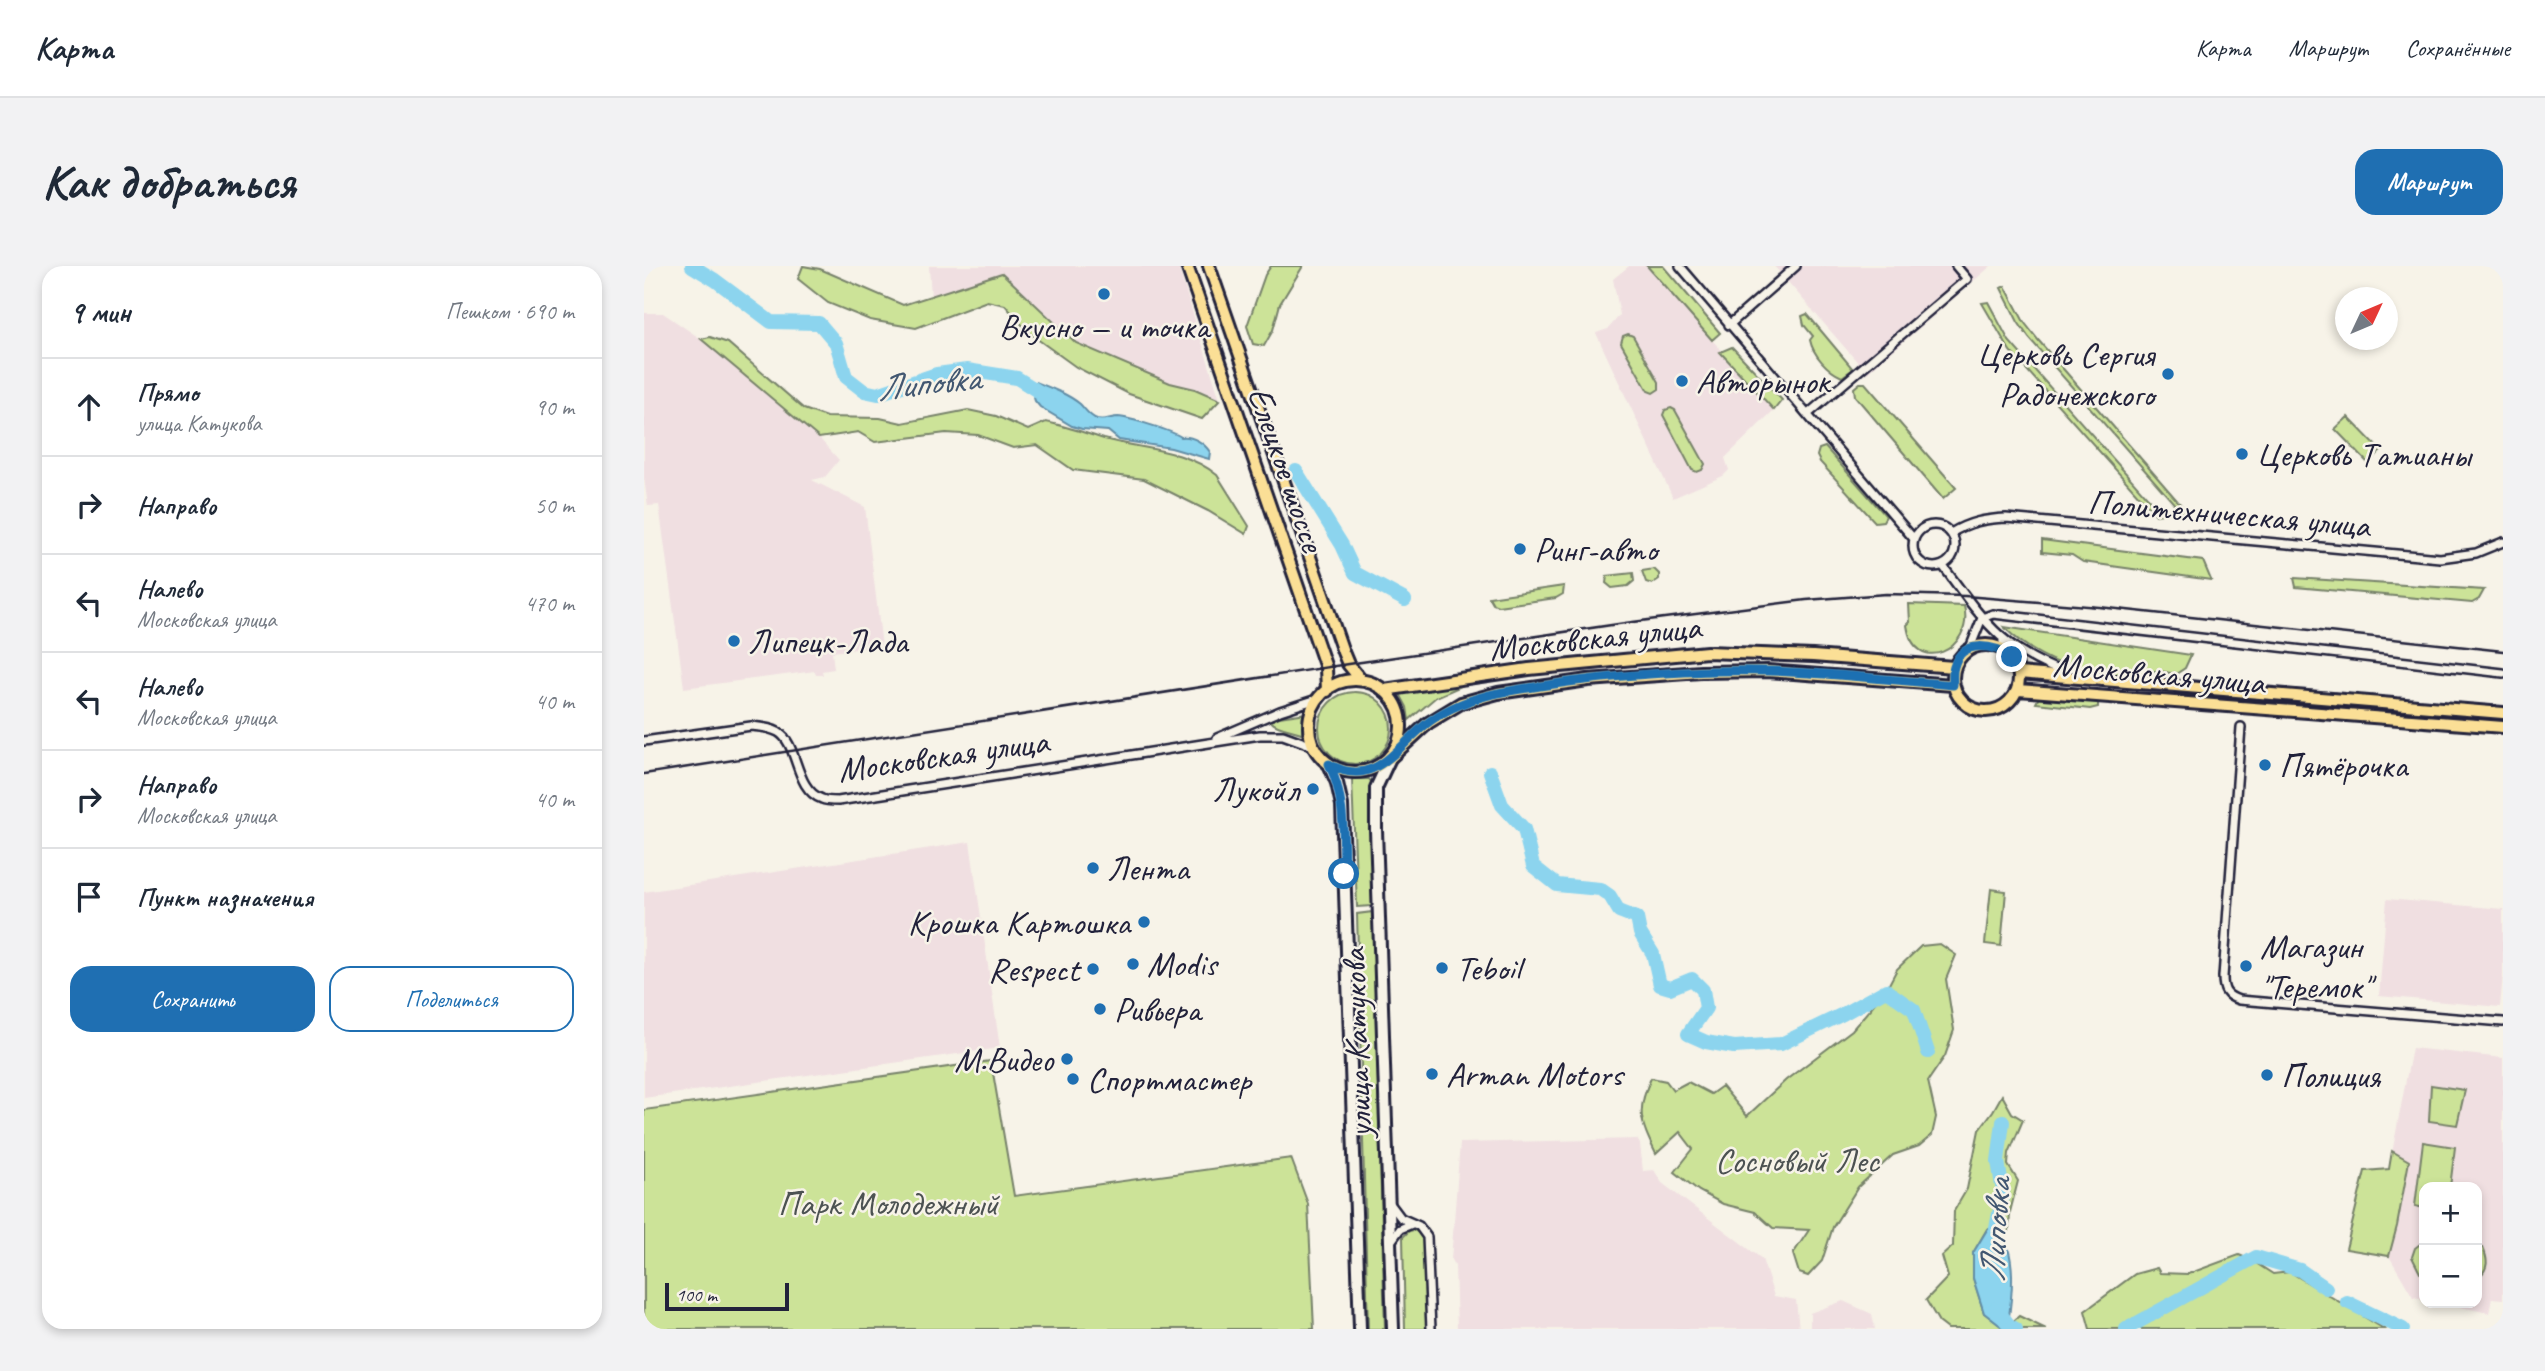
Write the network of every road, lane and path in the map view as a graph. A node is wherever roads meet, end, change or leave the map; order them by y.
1 (1187, 266) edge
2 (1209, 266) edge
3 (1680, 266) edge
4 (1796, 266) edge
5 (1956, 266) edge
6 (1729, 325) junction
7 (1808, 414) junction
8 (1951, 533) junction
9 (1914, 538) junction
10 (2503, 542) edge
11 (1943, 566) junction
12 (1982, 618) junction
13 (2003, 640) junction
14 (1970, 648) junction
15 (2012, 657) junction
16 (1954, 667) junction
17 (2019, 673) junction
18 (2503, 673) edge
19 (2082, 679) junction
20 (1361, 680) junction
21 (1953, 685) junction
22 (1384, 690) junction
23 (2018, 690) junction
24 (1327, 691) junction
25 (1317, 699) junction
26 (2503, 713) edge
27 (2241, 727) dead end
28 (2503, 727) edge
29 (644, 741) edge
30 (1206, 743) junction
31 (1314, 746) junction
32 (1390, 758) junction
33 (1329, 764) junction
34 (2503, 1022) edge
35 (1389, 1202) junction
36 (1419, 1226) junction
37 (1390, 1243) junction
38 (1360, 1329) edge
39 (1393, 1329) edge
40 (1431, 1329) edge

1 - 24 main road, Елецкое шоссе
2 - 20 main road, Елецкое шоссе
3 - 6 street
4 - 6 street
5 - 7 street
6 - 7 street
7 - 9 street
8 - 9 street
8 - 10 street, Политехническая улица
8 - 11 street
9 - 11 street
11 - 12 street
12 - 13 street
12 - 14 street
12 - 18 street
13 - 15 street
13 - 19 street
14 - 15 main road, Московская улица
14 - 16 main road
15 - 17 main road, Московская улица
16 - 21 main road
16 - 22 main road, Московская улица
17 - 19 main road, Московская улица
17 - 23 main road
19 - 26 main road, Московская улица
20 - 22 main road
20 - 24 main road
21 - 23 main road, Московская улица
21 - 32 main road, Московская улица
22 - 32 main road
23 - 28 main road, Московская улица
24 - 25 main road
25 - 30 street, Московская улица
25 - 31 main road
27 - 34 street
29 - 30 street, Московская улица
30 - 31 street, Московская улица
31 - 33 main road
32 - 33 main road
32 - 35 main road, улица Катукова
33 - 38 main road, улица Катукова
35 - 36 street
35 - 37 main road, улица Катукова
36 - 37 street
36 - 40 street
37 - 39 main road, улица Катукова

